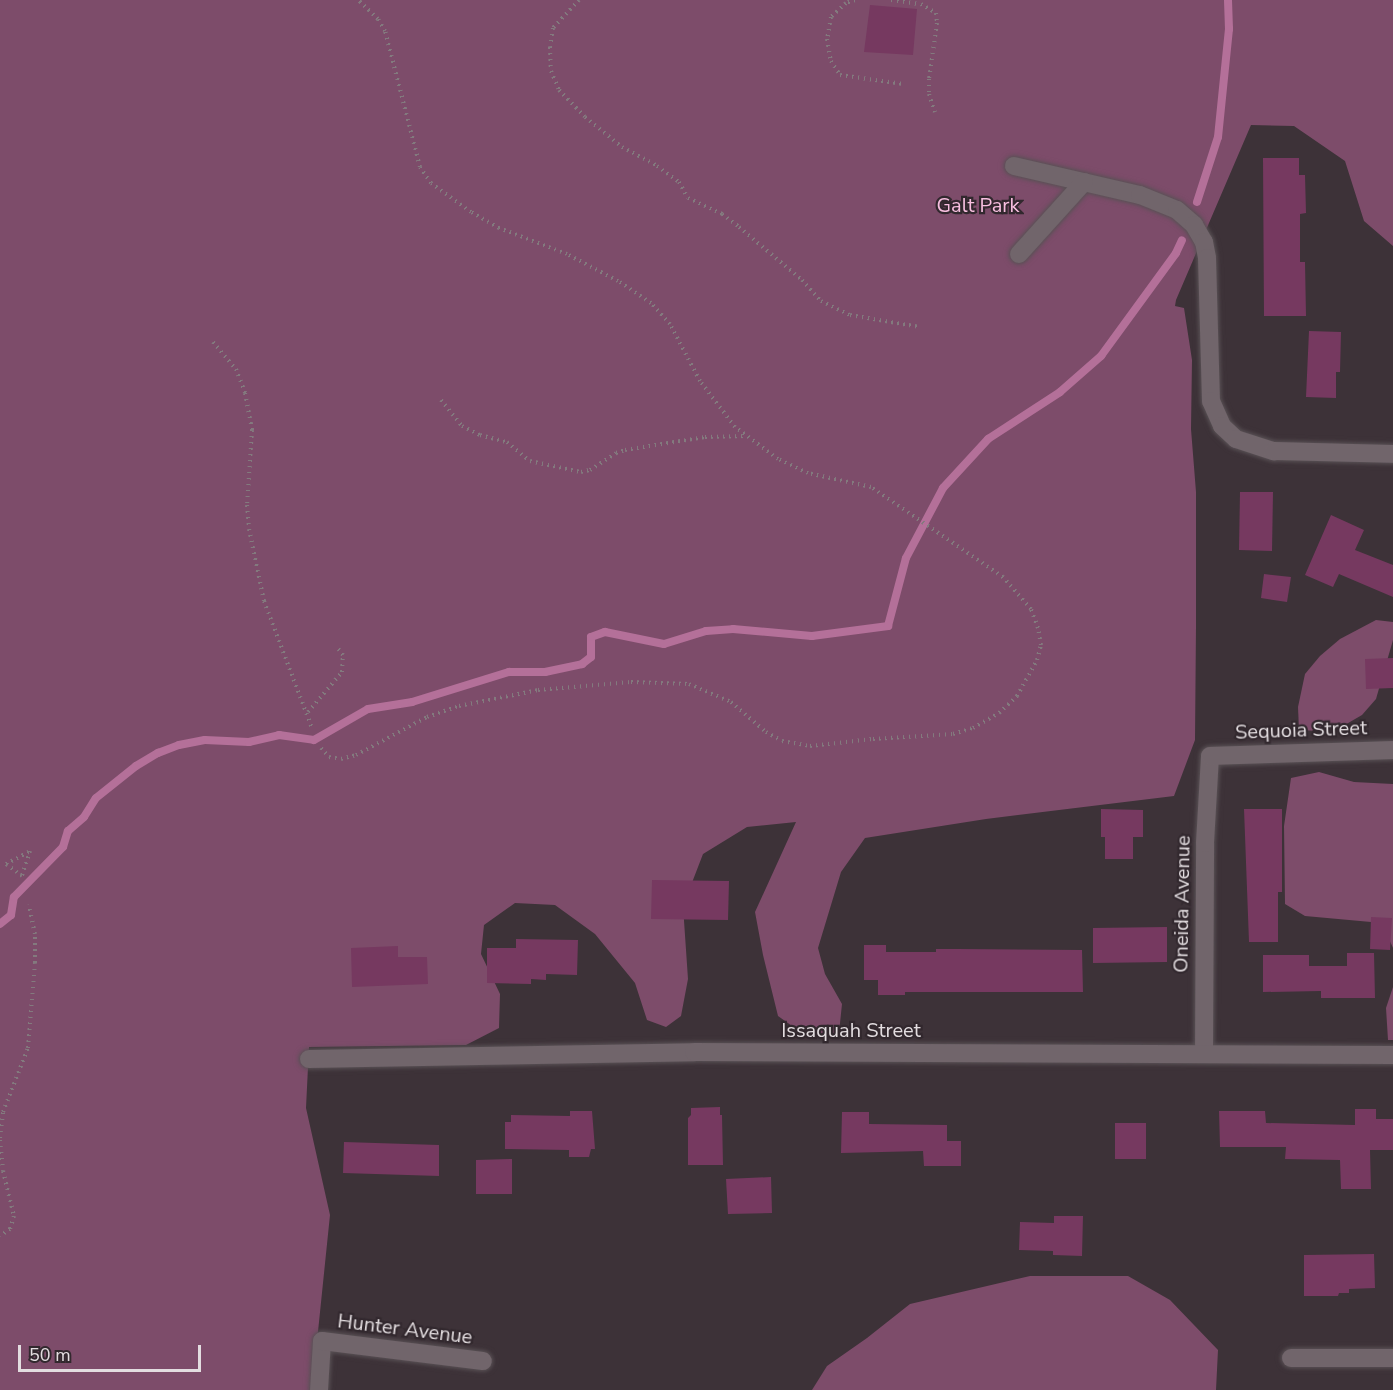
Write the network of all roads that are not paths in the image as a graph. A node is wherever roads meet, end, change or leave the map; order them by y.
1 (1014, 166) dead end
2 (1084, 182) junction
3 (1019, 254) dead end
4 (1393, 454) edge
5 (1393, 750) edge
6 (1210, 756) joint
7 (1204, 1052) junction
8 (1393, 1055) edge
9 (309, 1059) dead end
10 (1291, 1358) dead end
11 (1393, 1358) edge
12 (483, 1361) dead end
13 (319, 1390) edge

1 - 2 street
2 - 3 street
2 - 4 street
5 - 6 street, Sequoia Street
6 - 7 street, Oneida Avenue
7 - 8 street, Issaquah Street
7 - 9 street, Issaquah Street
10 - 11 street
12 - 13 street, Hunter Avenue

